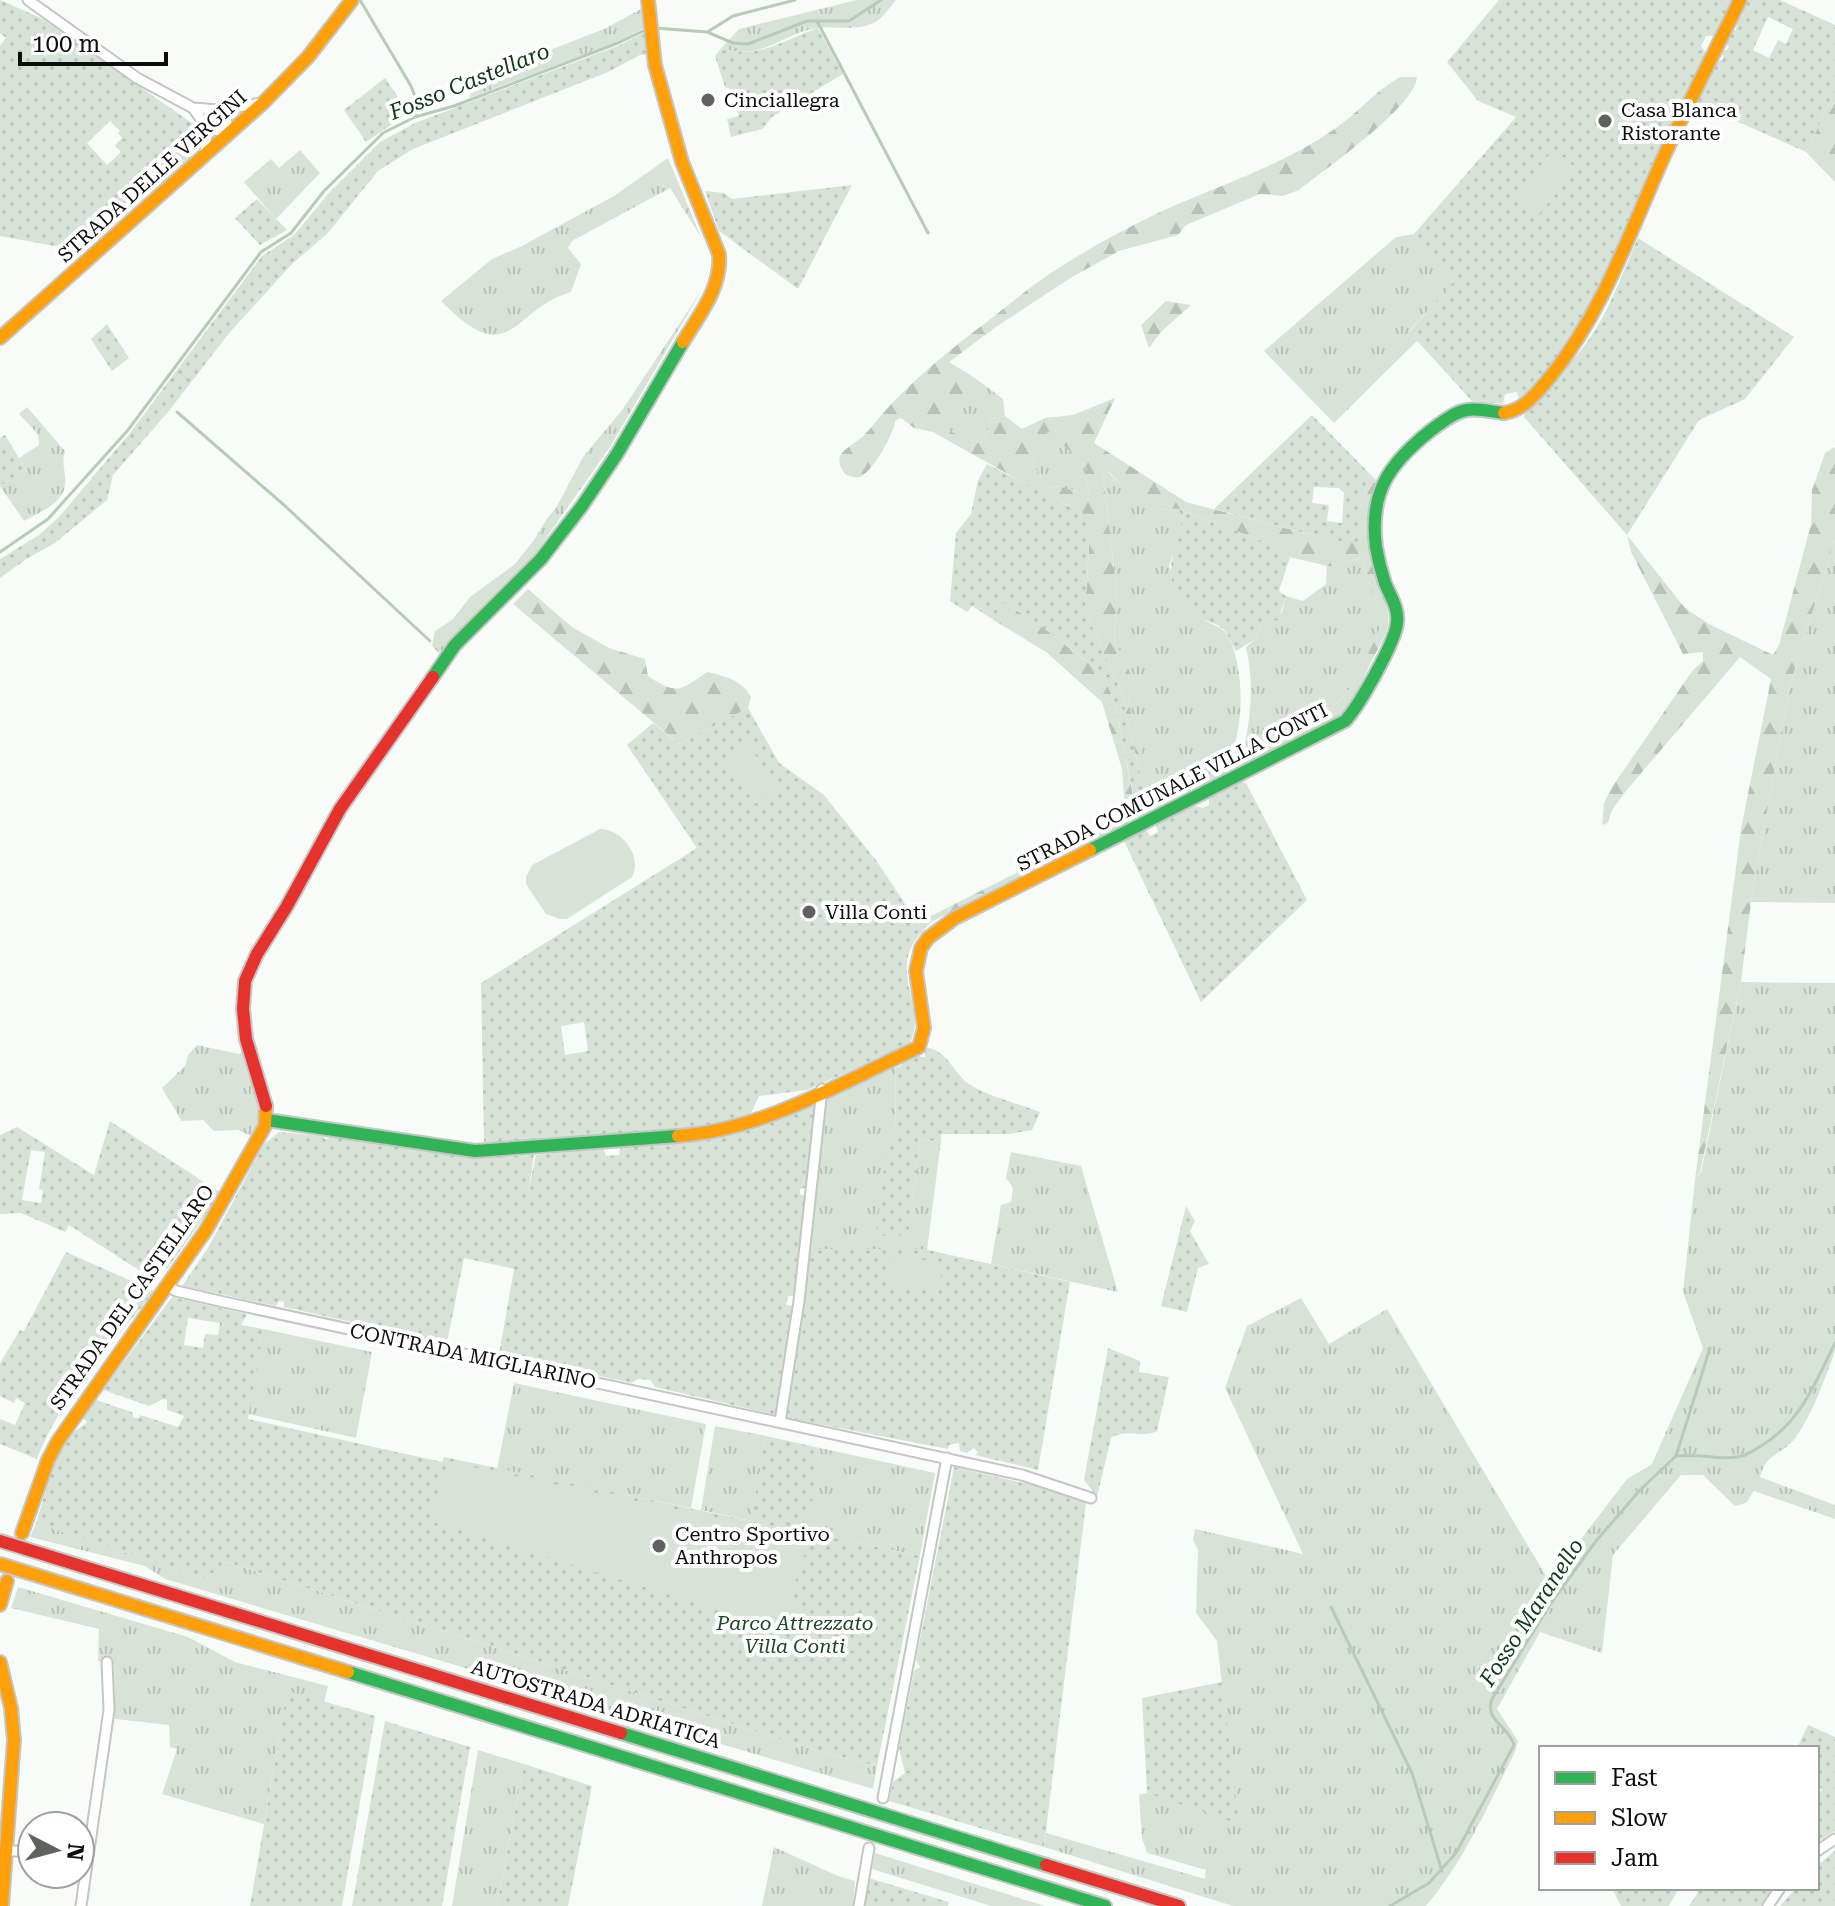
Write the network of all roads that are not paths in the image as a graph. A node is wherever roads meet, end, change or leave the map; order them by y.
1 (28, 0) edge
2 (352, 0) edge
3 (648, 0) edge
4 (1740, 0) edge
5 (264, 102) junction
6 (193, 108) junction
7 (219, 110) junction
8 (207, 128) junction
9 (230, 134) junction
10 (205, 156) junction
11 (0, 338) edge
12 (822, 1089) junction
13 (267, 1120) junction
14 (168, 1286) junction
15 (780, 1422) junction
16 (947, 1458) junction
17 (1091, 1498) dead end
18 (22, 1533) dead end
19 (0, 1541) edge
20 (0, 1564) edge
21 (7, 1581) dead end
22 (0, 1605) edge
23 (0, 1662) edge
24 (107, 1662) dead end
25 (7, 1726) edge
26 (883, 1798) dead end
27 (92, 1810) edge
28 (869, 1848) dead end
29 (6, 1851) junction
30 (16, 1851) edge
31 (2, 1906) edge
32 (859, 1906) edge
33 (1105, 1906) edge
34 (1179, 1906) edge

1 - 6 street
2 - 5 main road, STRADA DELLE VERGINI
3 - 13 main road
4 - 12 main road, STRADA COMUNALE VILLA CONTI
5 - 7 street
5 - 9 main road, STRADA DELLE VERGINI
6 - 7 street
6 - 8 street
7 - 9 street
8 - 9 street
8 - 10 street
9 - 10 main road, STRADA DELLE VERGINI
10 - 11 main road, STRADA DELLE VERGINI
12 - 13 main road, STRADA COMUNALE VILLA CONTI
12 - 15 street
13 - 14 main road, STRADA DEL CASTELLARO
14 - 15 street, CONTRADA MIGLIARINO
14 - 18 main road, STRADA DEL CASTELLARO
15 - 16 street, CONTRADA MIGLIARINO
16 - 17 street, CONTRADA MIGLIARINO
16 - 26 street
19 - 34 main road, AUTOSTRADA ADRIATICA
20 - 33 main road, AUTOSTRADA ADRIATICA
21 - 22 main road
23 - 25 main road
24 - 27 street
25 - 29 main road
28 - 32 street
29 - 30 street
29 - 31 main road

